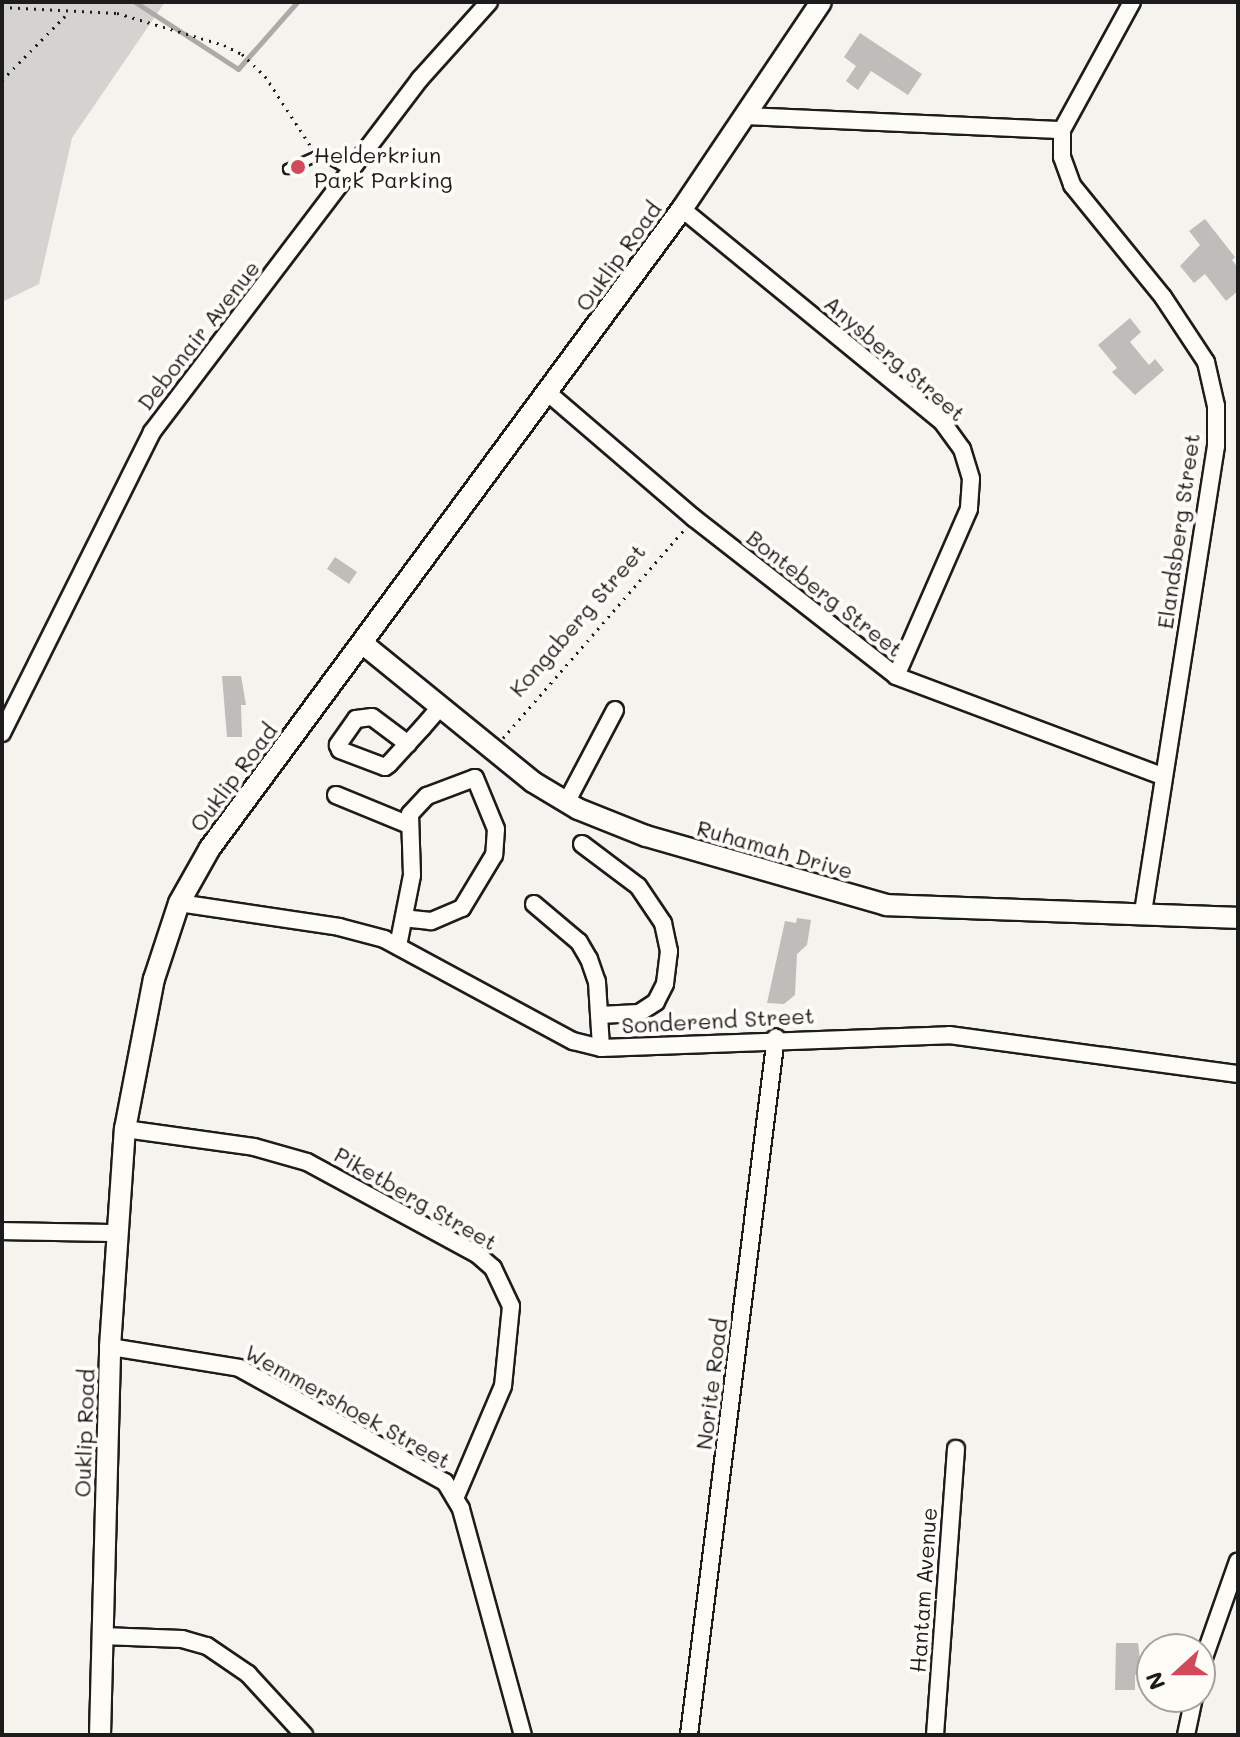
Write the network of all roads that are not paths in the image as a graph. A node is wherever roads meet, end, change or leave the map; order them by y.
1 (489, 2) edge
2 (821, 2) edge
3 (1132, 2) edge
4 (748, 116) junction
5 (1062, 130) junction
6 (288, 169) dead end
7 (352, 173) junction
8 (682, 209) junction
9 (548, 393) junction
10 (362, 643) junction
11 (896, 676) junction
12 (440, 707) junction
13 (615, 710) dead end
14 (2, 733) edge
15 (408, 744) dead end
16 (1162, 776) junction
17 (336, 795) dead end
18 (566, 803) junction
19 (409, 825) junction
20 (582, 844) dead end
21 (179, 903) junction
22 (534, 904) dead end
23 (1143, 914) junction
24 (404, 918) junction
25 (1238, 918) edge
26 (398, 946) junction
27 (599, 1015) junction
28 (776, 1037) junction
29 (601, 1048) junction
30 (1238, 1074) edge
31 (125, 1129) junction
32 (2, 1231) edge
33 (117, 1233) junction
34 (110, 1347) junction
35 (956, 1449) dead end
36 (456, 1496) junction
37 (1238, 1561) edge
38 (1213, 1633) edge
39 (102, 1636) junction
40 (1191, 1713) edge
41 (100, 1735) edge
42 (304, 1735) edge
43 (523, 1735) edge
44 (689, 1735) edge
45 (935, 1735) edge
46 (1186, 1735) edge

1 - 7 street, Debonair Avenue
2 - 4 street, Ouklip Road
3 - 5 street
4 - 5 street
4 - 8 street, Ouklip Road
5 - 16 street, Elandsberg Street
6 - 7 lane
7 - 14 street, Debonair Avenue
8 - 9 street, Ouklip Road
8 - 11 street, Anysberg Street
9 - 10 street, Ouklip Road
9 - 11 street, Bonteberg Street
10 - 12 street, Ruhamah Drive
10 - 21 street, Ouklip Road
11 - 16 street, Bonteberg Street
12 - 15 street
12 - 18 street, Ruhamah Drive
13 - 18 street
16 - 23 street, Elandsberg Street
17 - 19 street
18 - 23 street, Ruhamah Drive
19 - 24 street
19 - 24 street
20 - 27 street
21 - 26 street, Sonderend Street
21 - 31 street, Ouklip Road
22 - 27 street
23 - 25 street, Ruhamah Drive
24 - 26 street
26 - 29 street, Sonderend Street
27 - 29 street
28 - 29 street, Sonderend Street
28 - 30 street, Sonderend Street
28 - 44 street, Norite Road
31 - 33 street, Ouklip Road
31 - 36 street, Piketberg Street
32 - 33 street
33 - 34 street, Ouklip Road
34 - 36 street, Wemmershoek Street
34 - 39 street, Ouklip Road
35 - 45 street, Hantam Avenue
36 - 43 street, Wemmershoek Street
37 - 38 street
39 - 41 street, Ouklip Road
39 - 42 street
40 - 46 street

